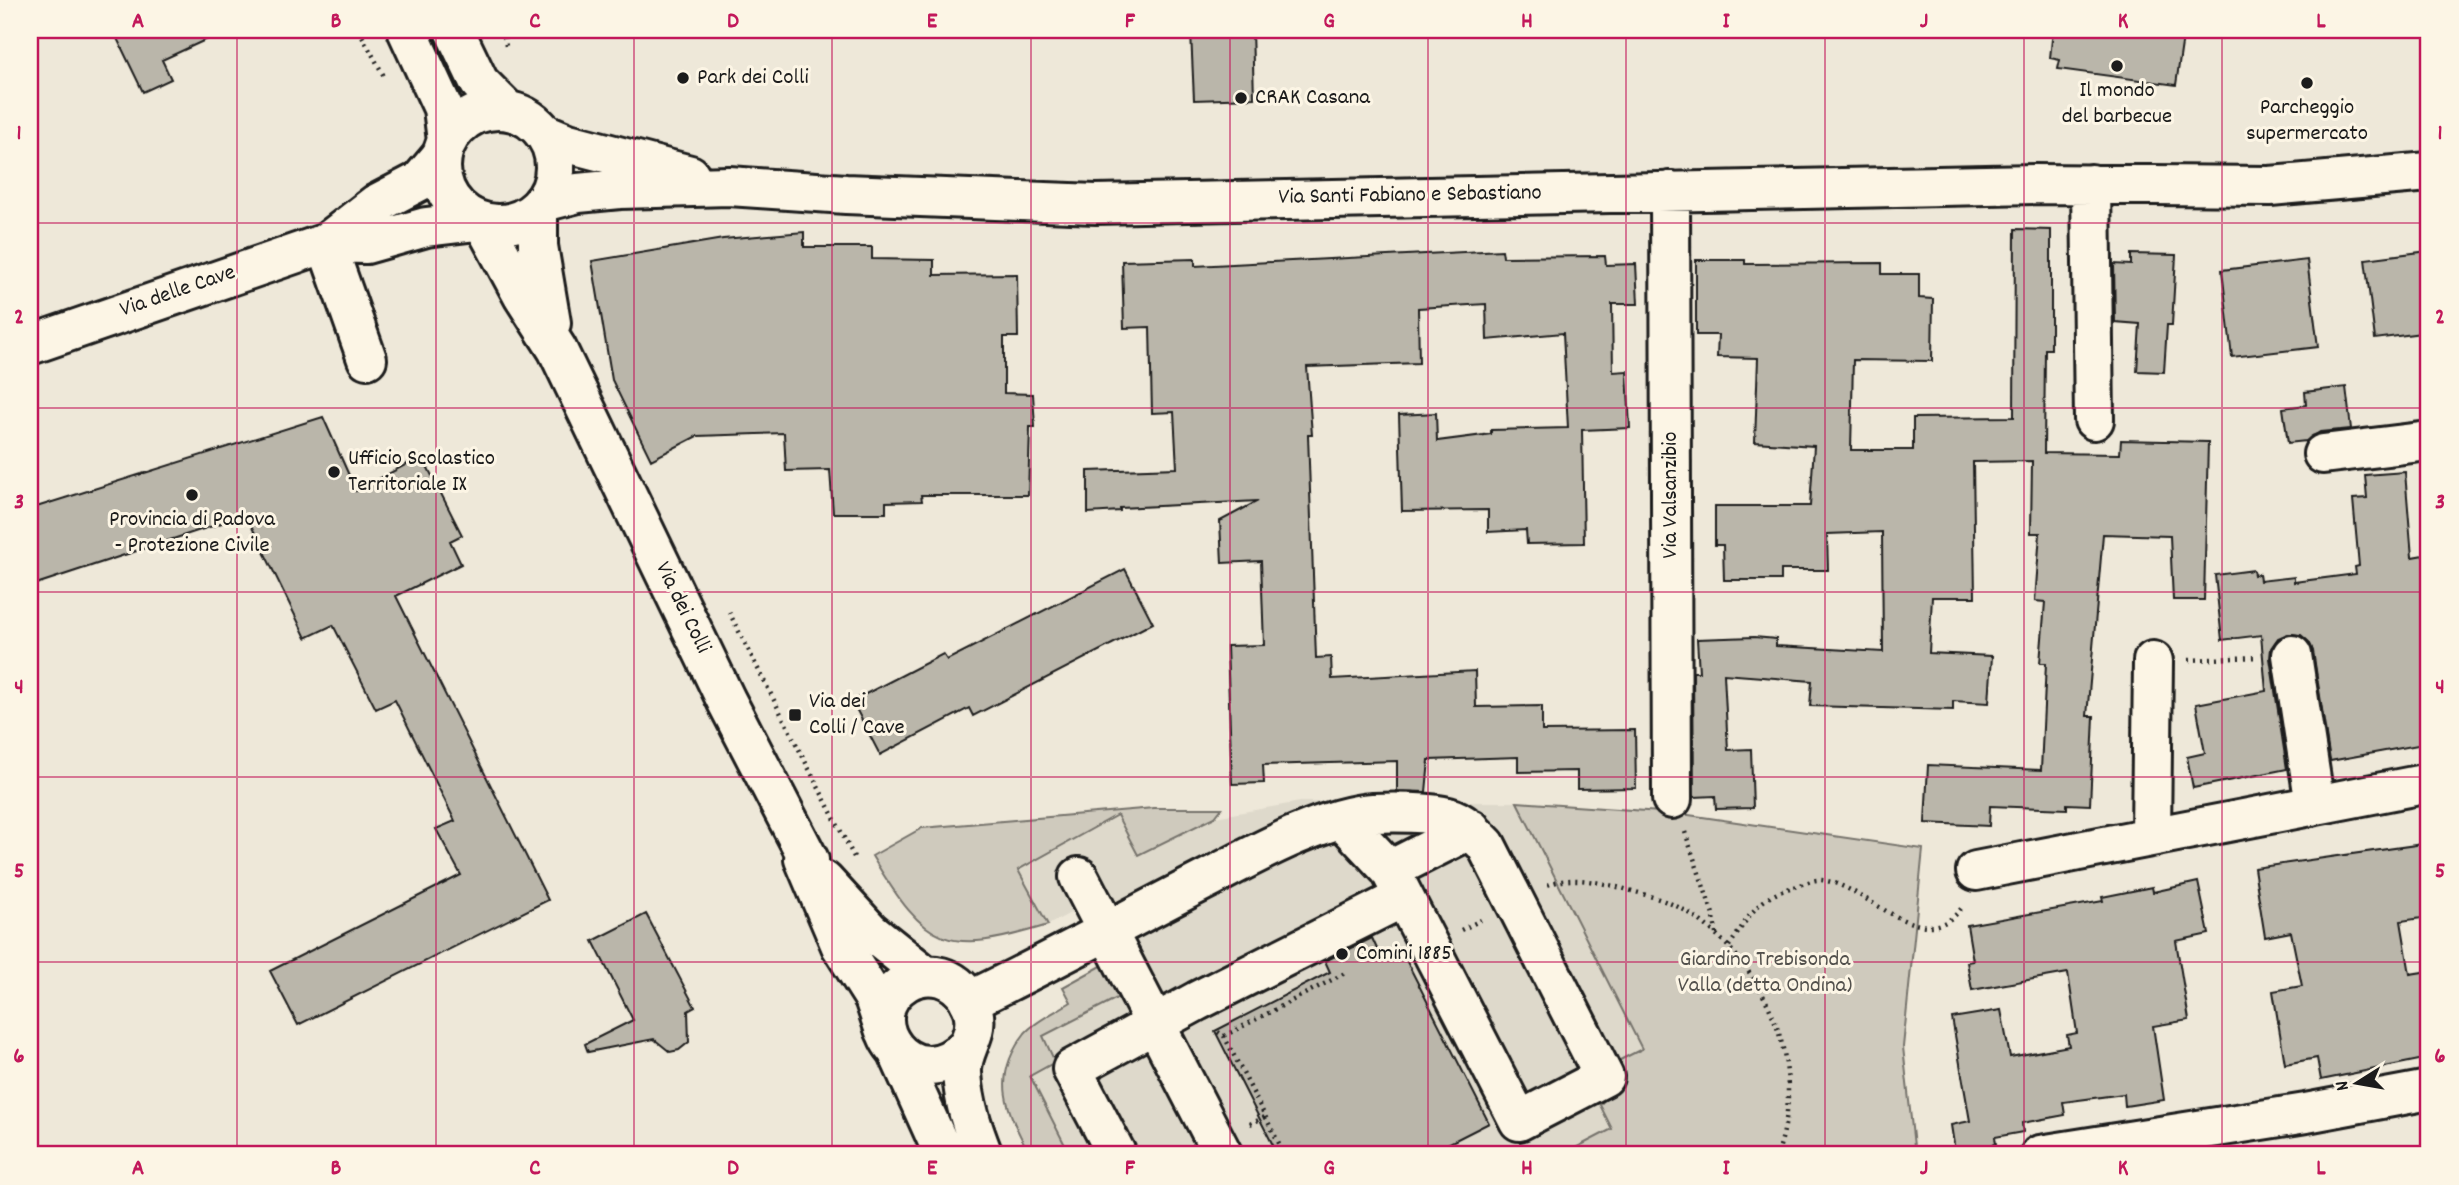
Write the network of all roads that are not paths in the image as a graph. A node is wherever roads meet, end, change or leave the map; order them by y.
1 (407, 30) edge
2 (454, 30) edge
3 (507, 110) junction
4 (544, 134) junction
5 (444, 148) junction
6 (2429, 172) edge
7 (2091, 184) junction
8 (729, 186) junction
9 (1670, 191) junction
10 (540, 205) junction
11 (480, 221) junction
12 (326, 243) junction
13 (30, 345) edge
14 (557, 349) junction
15 (367, 359) dead end
16 (2094, 420) dead end
17 (2429, 441) edge
18 (2323, 454) dead end
19 (2292, 655) road end
20 (2153, 661) road end
21 (2429, 783) edge
22 (1672, 799) dead end
23 (2315, 805) junction
24 (1343, 820) junction
25 (1471, 829) junction
26 (2151, 835) junction
27 (804, 859) junction
28 (1976, 871) road end
29 (1079, 877) dead end
30 (1397, 883) junction
31 (1107, 932) junction
32 (925, 975) junction
33 (969, 1000) junction
34 (1156, 1025) junction
35 (892, 1042) junction
36 (967, 1046) junction
37 (2429, 1090) edge
38 (944, 1155) edge
39 (982, 1155) edge
40 (1117, 1155) edge
41 (1223, 1155) edge
42 (2040, 1155) edge

1 - 5 street, Via dei Colli
2 - 3 street
3 - 4 street
3 - 5 street
4 - 8 street, Via Santi Fabiano e Sebastiano
4 - 10 street, Via dei Colli
5 - 11 street, Via dei Colli
5 - 12 street, Via delle Cave
6 - 7 street, Via Santi Fabiano e Sebastiano
7 - 9 street, Via Santi Fabiano e Sebastiano
7 - 16 street
8 - 9 street, Via Santi Fabiano e Sebastiano
8 - 10 street, Via Santi Fabiano e Sebastiano
9 - 22 street, Via Valsanzibio
10 - 11 street
10 - 14 street, Via dei Colli
11 - 12 street, Via delle Cave
11 - 14 street, Via dei Colli
12 - 13 street, Via delle Cave
12 - 15 street
14 - 27 street, Via dei Colli
17 - 18 street
19 - 23 street
20 - 26 street
21 - 23 street
23 - 26 street
24 - 25 street
24 - 30 street
24 - 31 street
25 - 30 street
25 - 30 street
26 - 28 street
27 - 32 street, Via dei Colli
27 - 35 street, Via dei Colli
29 - 31 street
30 - 34 street
31 - 33 street
31 - 34 street
32 - 33 street, Via dei Colli
32 - 35 street
33 - 36 street
34 - 40 street
34 - 41 street
35 - 36 street
35 - 38 street, Via dei Colli
36 - 39 street
37 - 42 street

